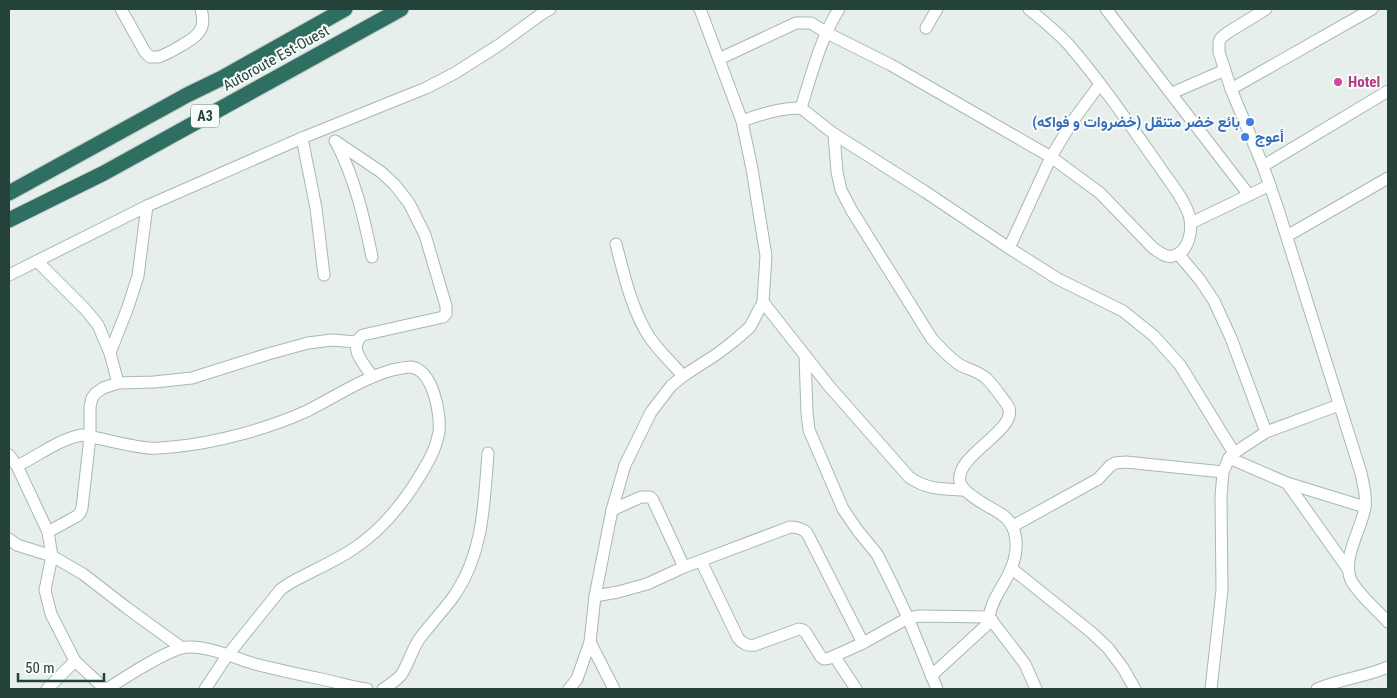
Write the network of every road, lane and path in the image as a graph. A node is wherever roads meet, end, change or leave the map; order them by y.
1 (121, 9) edge
2 (201, 9) edge
3 (345, 9) edge
4 (401, 9) edge
5 (550, 9) edge
6 (700, 9) edge
7 (839, 9) edge
8 (937, 9) edge
9 (1029, 9) edge
10 (1106, 9) edge
11 (1266, 9) edge
12 (1372, 9) edge
13 (926, 28) dead end
14 (827, 33) junction
15 (719, 59) junction
16 (1225, 70) junction
17 (1100, 84) junction
18 (1231, 89) junction
19 (1388, 91) edge
20 (1172, 94) junction
21 (801, 108) junction
22 (742, 121) junction
23 (327, 128) junction
24 (834, 134) junction
25 (302, 138) junction
26 (335, 141) junction
27 (1052, 157) junction
28 (1263, 166) junction
29 (1388, 178) edge
30 (1270, 185) junction
31 (9, 193) edge
32 (1249, 195) junction
33 (147, 206) junction
34 (9, 220) edge
35 (1191, 223) junction
36 (1287, 236) junction
37 (616, 244) dead end
38 (1009, 248) junction
39 (1179, 255) junction
40 (372, 257) dead end
41 (37, 261) junction
42 (9, 275) edge
43 (324, 275) dead end
44 (763, 302) junction
45 (356, 342) junction
46 (110, 353) junction
47 (805, 355) junction
48 (372, 376) junction
49 (683, 376) junction
50 (118, 383) junction
51 (1340, 405) junction
52 (1266, 432) junction
53 (90, 437) junction
54 (488, 453) dead end
55 (9, 455) edge
56 (1232, 455) junction
57 (17, 466) junction
58 (1223, 472) junction
59 (1287, 483) junction
60 (964, 490) junction
61 (1365, 507) junction
62 (612, 510) junction
63 (1013, 526) junction
64 (48, 532) junction
65 (9, 539) edge
66 (52, 556) junction
67 (700, 560) junction
68 (684, 567) junction
69 (1011, 568) junction
70 (1348, 569) junction
71 (594, 596) junction
72 (908, 618) junction
73 (991, 618) junction
74 (1388, 622) edge
75 (590, 642) junction
76 (863, 643) junction
77 (182, 648) junction
78 (227, 656) junction
79 (835, 657) junction
80 (75, 660) junction
81 (1388, 667) edge
82 (931, 676) junction
83 (47, 689) edge
84 (106, 689) edge
85 (206, 689) edge
86 (365, 689) edge
87 (383, 689) edge
88 (568, 689) edge
89 (614, 689) edge
90 (856, 689) edge
91 (937, 689) edge
92 (1036, 689) edge
93 (1135, 689) edge
94 (1211, 689) edge
95 (1317, 689) edge

1 - 2 street
3 - 31 highway, Autoroute Est-Ouest / A3
4 - 34 highway, Autoroute Est-Ouest / A3
5 - 23 street
6 - 15 street
7 - 14 street
8 - 13 street
9 - 17 street
10 - 20 street
11 - 16 street
12 - 18 street
14 - 15 street
14 - 21 street
14 - 27 street
15 - 22 street
16 - 18 street
16 - 20 street
17 - 27 street
17 - 35 street
18 - 28 street
19 - 28 street
20 - 32 street
21 - 22 street
21 - 24 street
22 - 44 street
23 - 25 street
23 - 26 street
24 - 38 street
24 - 60 street
25 - 33 street
25 - 43 street
26 - 40 street
26 - 45 street
27 - 38 street
27 - 39 street
28 - 30 street
29 - 36 street
30 - 32 street
30 - 36 street
32 - 35 street
33 - 41 street
33 - 46 street
35 - 39 street
36 - 51 street
37 - 49 street
38 - 56 street
39 - 52 street
41 - 42 street
41 - 46 street
44 - 47 street
44 - 49 street
45 - 48 street
45 - 50 street
46 - 50 street
47 - 60 street
47 - 72 street
48 - 53 street
48 - 78 street
49 - 62 street
50 - 53 street
51 - 52 street
51 - 61 street
52 - 56 street
53 - 57 street
53 - 64 street
54 - 87 street
55 - 57 street
56 - 58 street
56 - 59 street
57 - 64 street
58 - 63 street
58 - 94 street
59 - 61 street
59 - 70 street
60 - 63 street
61 - 70 street
62 - 68 street
62 - 71 street
63 - 69 street
64 - 66 street
65 - 66 street
66 - 77 street
66 - 80 street
67 - 68 street
67 - 76 street
67 - 79 street
68 - 71 street
69 - 73 street
69 - 93 street
70 - 74 street
71 - 75 street
72 - 73 street
72 - 76 street
72 - 82 street
73 - 82 street
73 - 92 street
75 - 88 street
75 - 89 street
76 - 79 street
77 - 78 street
77 - 84 street
78 - 85 street
78 - 86 street
79 - 90 street
80 - 83 street
80 - 84 street
81 - 95 street
82 - 91 street

